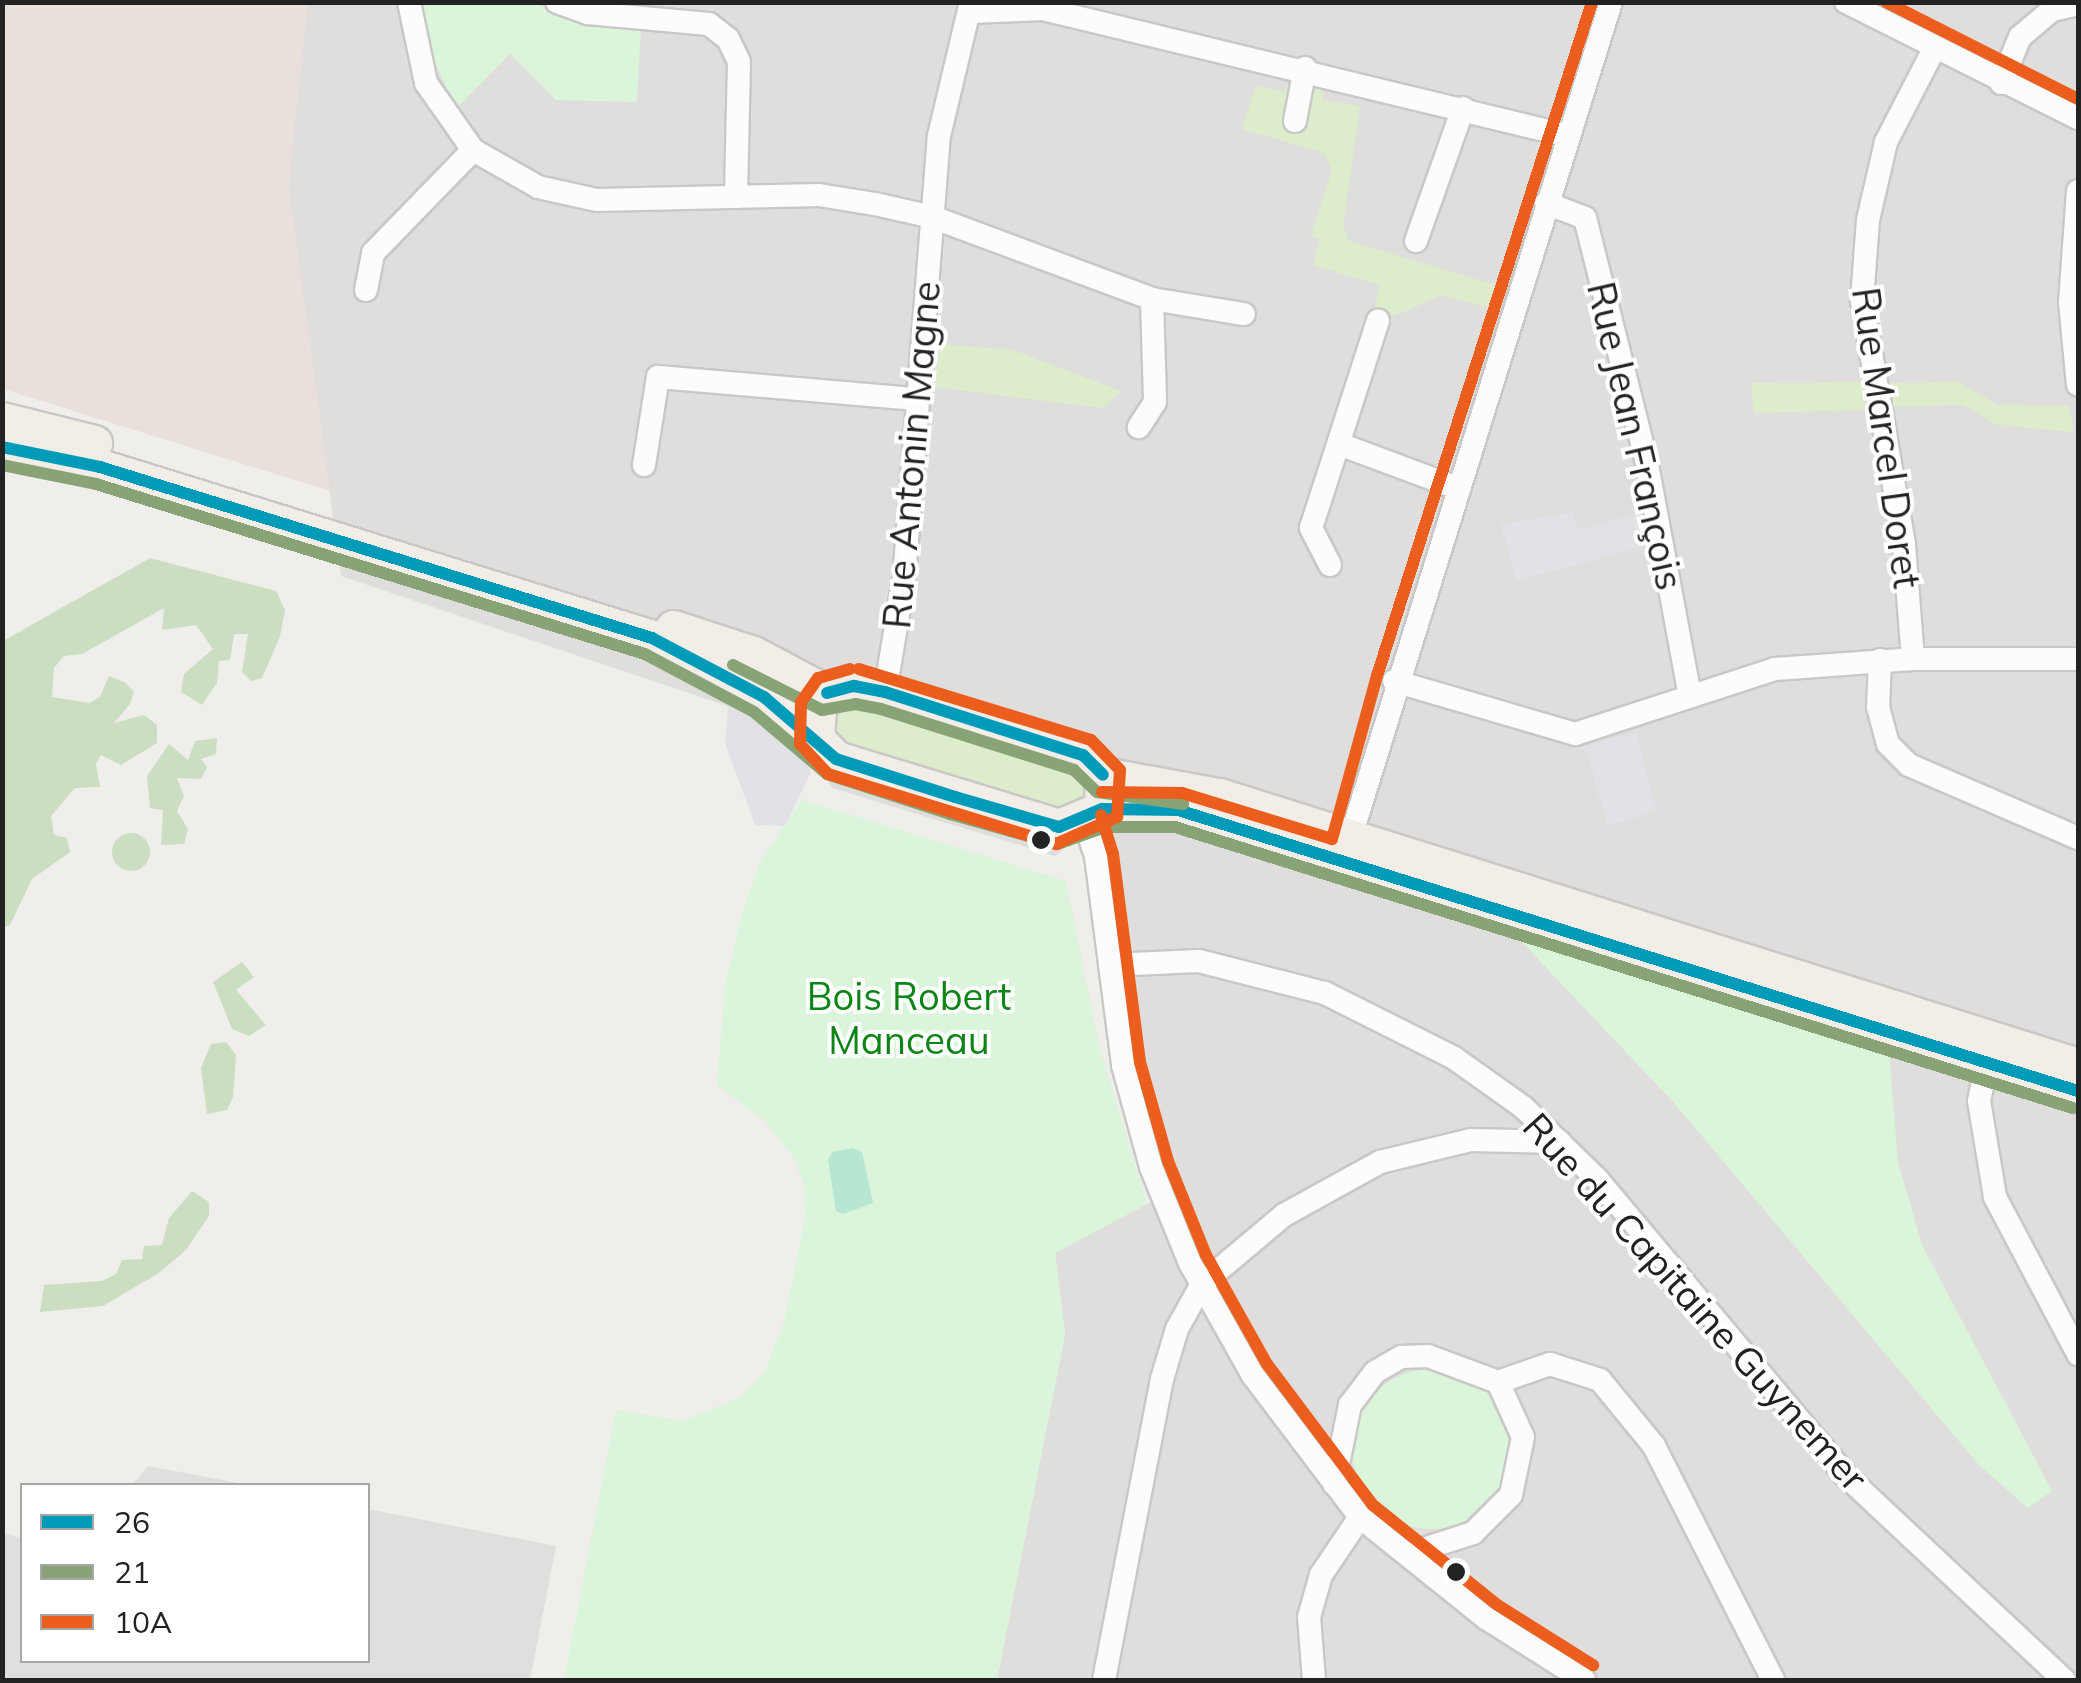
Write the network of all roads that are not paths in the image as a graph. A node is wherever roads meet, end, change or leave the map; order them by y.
1 (408, 2) edge
2 (557, 2) edge
3 (1611, 2) edge
4 (1846, 2) edge
5 (2078, 4) edge
6 (971, 7) edge
7 (1933, 51) junction
8 (1305, 68) junction
9 (2000, 83) junction
10 (1463, 108) junction
11 (2078, 118) edge
12 (1295, 121) dead end
13 (1568, 136) junction
14 (473, 150) junction
15 (2078, 192) edge
16 (736, 197) junction
17 (1546, 203) junction
18 (932, 218) junction
19 (1416, 241) dead end
20 (366, 290) dead end
21 (1152, 299) junction
22 (1244, 314) dead end
23 (1378, 321) dead end
24 (2078, 385) edge
25 (917, 399) junction
26 (2, 420) edge
27 (1139, 427) dead end
28 (1338, 444) junction
29 (2, 447) edge
30 (644, 465) dead end
31 (1457, 488) junction
32 (1330, 565) dead end
33 (1913, 659) junction
34 (2078, 659) edge
35 (1880, 660) junction
36 (1394, 681) junction
37 (885, 692) junction
38 (827, 694) junction
39 (1690, 696) junction
40 (816, 738) junction
41 (1096, 802) junction
42 (2078, 838) edge
43 (1347, 849) junction
44 (1110, 965) junction
45 (1990, 1051) junction
46 (2078, 1066) edge
47 (2078, 1092) edge
48 (1560, 1142) junction
49 (1202, 1284) junction
50 (2069, 1314) edge
51 (2078, 1354) edge
52 (1498, 1382) junction
53 (1334, 1484) junction
54 (1360, 1517) junction
55 (1408, 1554) junction
56 (1104, 1680) edge
57 (1314, 1680) edge
58 (1584, 1680) edge
59 (1773, 1680) edge
60 (2064, 1680) edge

1 - 14 street
2 - 16 street
3 - 13 street
4 - 7 street
5 - 9 street
6 - 8 street
6 - 18 street, Rue Antonin Magne
7 - 9 street
7 - 33 street, Rue Marcel Doret
8 - 10 street
8 - 12 street
9 - 11 street
10 - 13 street
10 - 19 street
13 - 17 street
14 - 16 street
14 - 20 street
15 - 24 street
16 - 18 street
17 - 31 street
17 - 39 street, Rue Jean François
18 - 21 street
18 - 25 street, Rue Antonin Magne
21 - 22 street
21 - 27 street
23 - 28 street
25 - 30 street
25 - 37 street, Rue Antonin Magne
26 - 38 main road
28 - 31 street
28 - 32 street
29 - 40 main road
31 - 36 street
33 - 34 street
33 - 35 street
35 - 39 street
35 - 42 street
36 - 39 street
36 - 43 street
37 - 38 main road
37 - 41 main road
38 - 40 main road
40 - 41 main road
41 - 43 main road
41 - 44 street
43 - 45 main road
44 - 48 street, Rue du Capitaine Guynemer
44 - 49 street
45 - 46 main road
45 - 47 main road
45 - 50 street
48 - 49 street
48 - 60 street, Rue du Capitaine Guynemer
49 - 53 street
49 - 56 street
50 - 51 street
52 - 53 street
52 - 55 street
52 - 59 street
53 - 54 street
54 - 55 street
54 - 57 street
55 - 58 street

